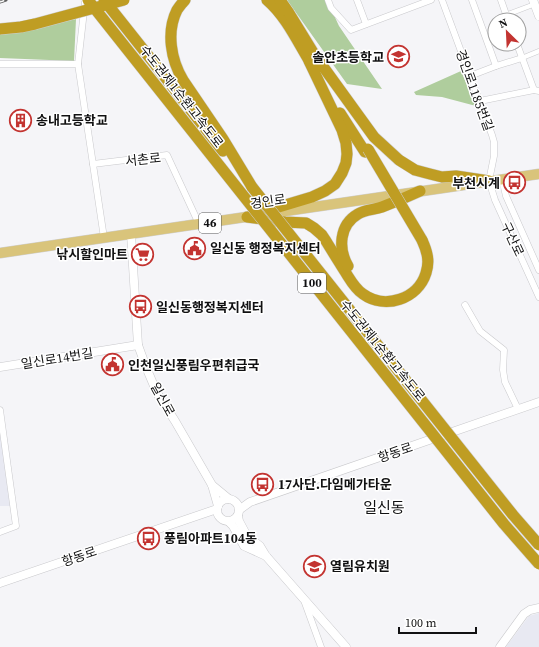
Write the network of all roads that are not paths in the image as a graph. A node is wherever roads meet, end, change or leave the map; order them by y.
1 (87, 0) edge
2 (104, 0) edge
3 (124, 0) edge
4 (185, 0) edge
5 (267, 0) edge
6 (280, 0) edge
7 (328, 0) edge
8 (357, 0) edge
9 (431, 0) edge
10 (442, 0) edge
11 (472, 0) edge
12 (501, 0) edge
13 (534, 2) edge
14 (505, 12) edge
15 (516, 12) edge
16 (539, 16) edge
17 (0, 24) edge
18 (366, 24) junction
19 (0, 29) edge
20 (539, 51) edge
21 (520, 52) edge
22 (522, 58) junction
23 (314, 61) junction
24 (0, 64) edge
25 (78, 64) junction
26 (496, 66) junction
27 (470, 76) junction
28 (537, 90) edge
29 (480, 101) junction
30 (93, 164) junction
31 (539, 174) edge
32 (502, 179) junction
33 (489, 181) junction
34 (252, 187) junction
35 (420, 191) junction
36 (247, 217) junction
37 (199, 224) junction
38 (131, 234) junction
39 (104, 238) junction
40 (420, 241) junction
41 (0, 254) edge
42 (539, 270) edge
43 (539, 297) edge
44 (465, 305) dead end
45 (138, 345) junction
46 (0, 367) edge
47 (539, 402) edge
48 (518, 409) junction
49 (0, 410) edge
50 (212, 485) junction
51 (231, 500) junction
52 (250, 502) junction
53 (218, 511) junction
54 (238, 513) junction
55 (204, 514) junction
56 (228, 521) junction
57 (0, 532) edge
58 (539, 545) edge
59 (266, 556) junction
60 (539, 564) edge
61 (0, 583) edge
62 (304, 599) junction
63 (539, 608) edge
64 (321, 647) edge
65 (346, 647) edge
66 (500, 647) edge

1 - 25 street
1 - 60 highway, 수도권제1순환고속도로 / 100, bridge
2 - 17 highway, bridge
2 - 34 highway, 수도권제1순환고속도로 / 100, bridge
3 - 19 highway, bridge
4 - 34 highway
5 - 23 highway
6 - 23 highway
7 - 18 street
8 - 18 street
9 - 18 street
10 - 27 street, 경인로1185번길
11 - 26 street
12 - 14 street
13 - 15 street
13 - 16 street
20 - 22 street
21 - 22 street
22 - 26 street
22 - 28 street
23 - 33 highway
23 - 36 highway
23 - 40 highway, bridge
24 - 25 street
25 - 30 street
26 - 27 street
27 - 29 street, 경인로1185번길
28 - 29 street
29 - 33 street, 경인로1185번길
30 - 37 street, 서촌로
30 - 39 street
31 - 32 main road, 경인로 / 46
32 - 33 main road, 경인로 / 46
32 - 42 street, 구산로
33 - 35 main road, 경인로 / 46
33 - 43 street, 구산로
34 - 58 highway, 수도권제1순환고속도로 / 100, bridge
35 - 36 main road, 경인로 / 46
35 - 40 highway
36 - 37 main road, 경인로 / 46
36 - 40 highway
37 - 38 main road, 경인로 / 46
38 - 39 main road, 경인로 / 46
38 - 45 street, 일신로
39 - 41 main road, 경인로 / 46
44 - 48 street
45 - 46 street, 일신로14번길
45 - 50 street, 일신로
47 - 48 street, 항동로
48 - 52 street, 항동로
49 - 57 street
50 - 51 street, 일신로
50 - 53 street, 일신로
50 - 55 street
51 - 52 street, 항동로
51 - 53 street
51 - 54 street
52 - 54 street, 항동로
53 - 55 street, 항동로
53 - 56 street
54 - 56 street
54 - 59 street
55 - 61 street, 항동로
56 - 59 street
59 - 62 street
62 - 64 street
62 - 65 street
63 - 66 street

